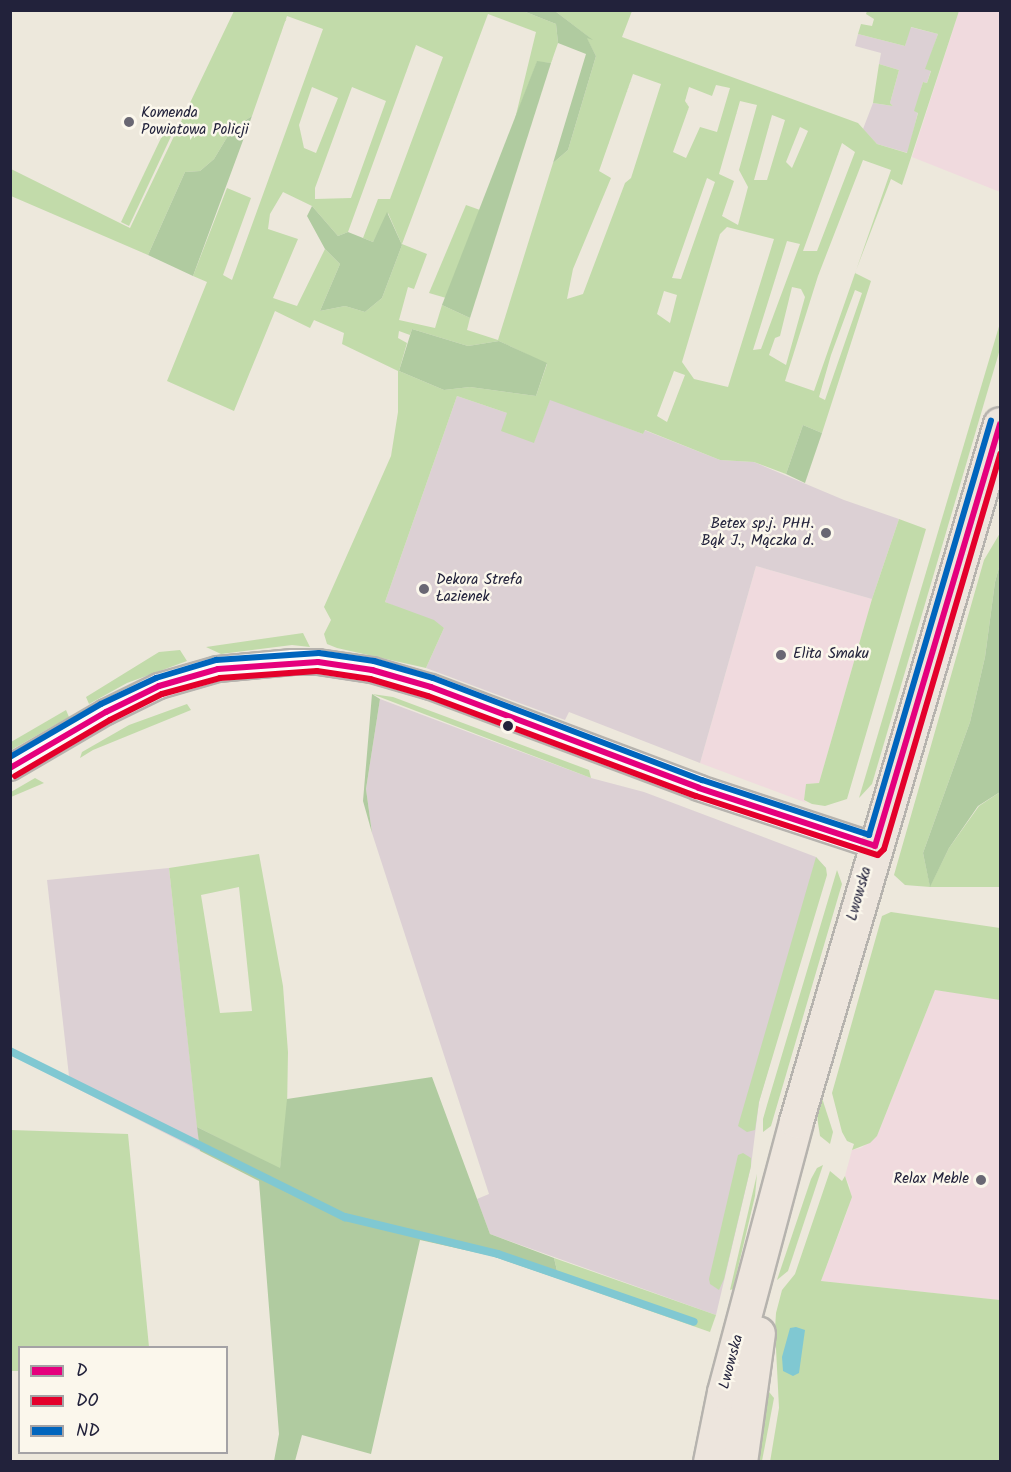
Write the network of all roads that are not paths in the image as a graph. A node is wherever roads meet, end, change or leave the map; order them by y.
1 (1000, 424) edge
2 (10, 768) edge
3 (875, 846) junction
4 (777, 1193) junction
5 (710, 1461) edge
6 (740, 1461) edge

1 - 3 main road, Lwowska
2 - 3 street
3 - 4 main road, Lwowska
4 - 5 main road, Lwowska
4 - 6 main road, Lwowska

